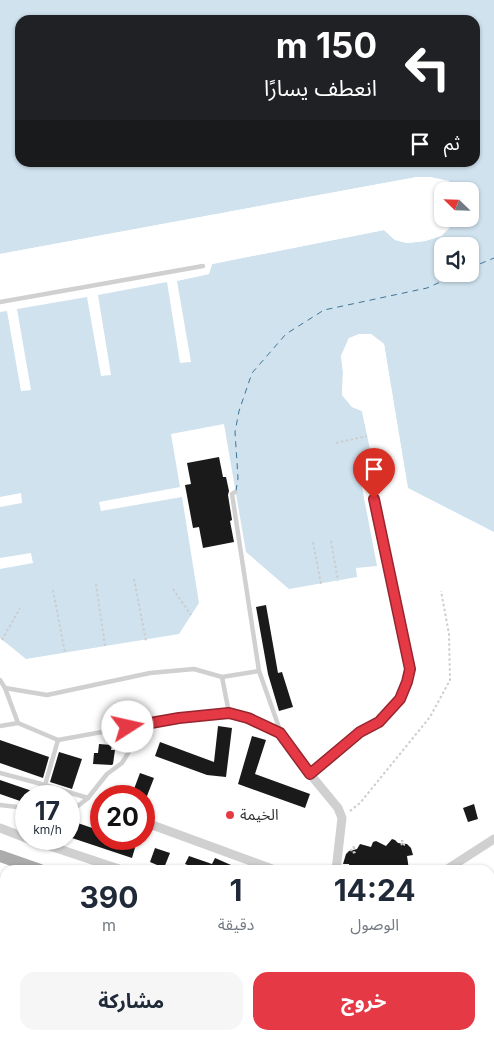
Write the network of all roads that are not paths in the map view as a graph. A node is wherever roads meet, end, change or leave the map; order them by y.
1 (204, 266) dead end
2 (0, 302) edge
3 (235, 492) dead end
4 (374, 499) dead end
5 (259, 671) junction
6 (222, 677) junction
7 (0, 680) edge
8 (5, 688) junction
9 (229, 713) junction
10 (18, 723) junction
11 (146, 724) junction
12 (0, 726) edge
13 (280, 733) junction
14 (58, 740) junction
15 (0, 773) edge
16 (310, 774) junction
17 (45, 785) joint
18 (80, 796) edge
19 (88, 798) junction
20 (80, 804) edge
21 (0, 805) edge
22 (15, 807) edge
23 (155, 826) edge
24 (0, 828) edge
25 (15, 833) edge
26 (494, 839) edge
27 (63, 850) edge
28 (0, 856) edge
29 (26, 865) edge
30 (107, 865) edge
31 (261, 865) edge
32 (337, 865) edge
33 (454, 865) edge

1 - 2 lane
3 - 5 lane
4 - 16 lane
5 - 6 lane
5 - 13 lane
6 - 8 lane
6 - 9 lane
7 - 8 lane
8 - 10 lane
9 - 11 lane
9 - 13 lane
10 - 12 lane
10 - 14 lane
11 - 14 lane
11 - 19 lane
13 - 16 street
14 - 17 lane
15 - 17 lane
16 - 32 street
18 - 19 lane
19 - 20 lane
21 - 22 lane
23 - 31 street
24 - 25 street
26 - 33 street
27 - 30 street
28 - 29 main road

